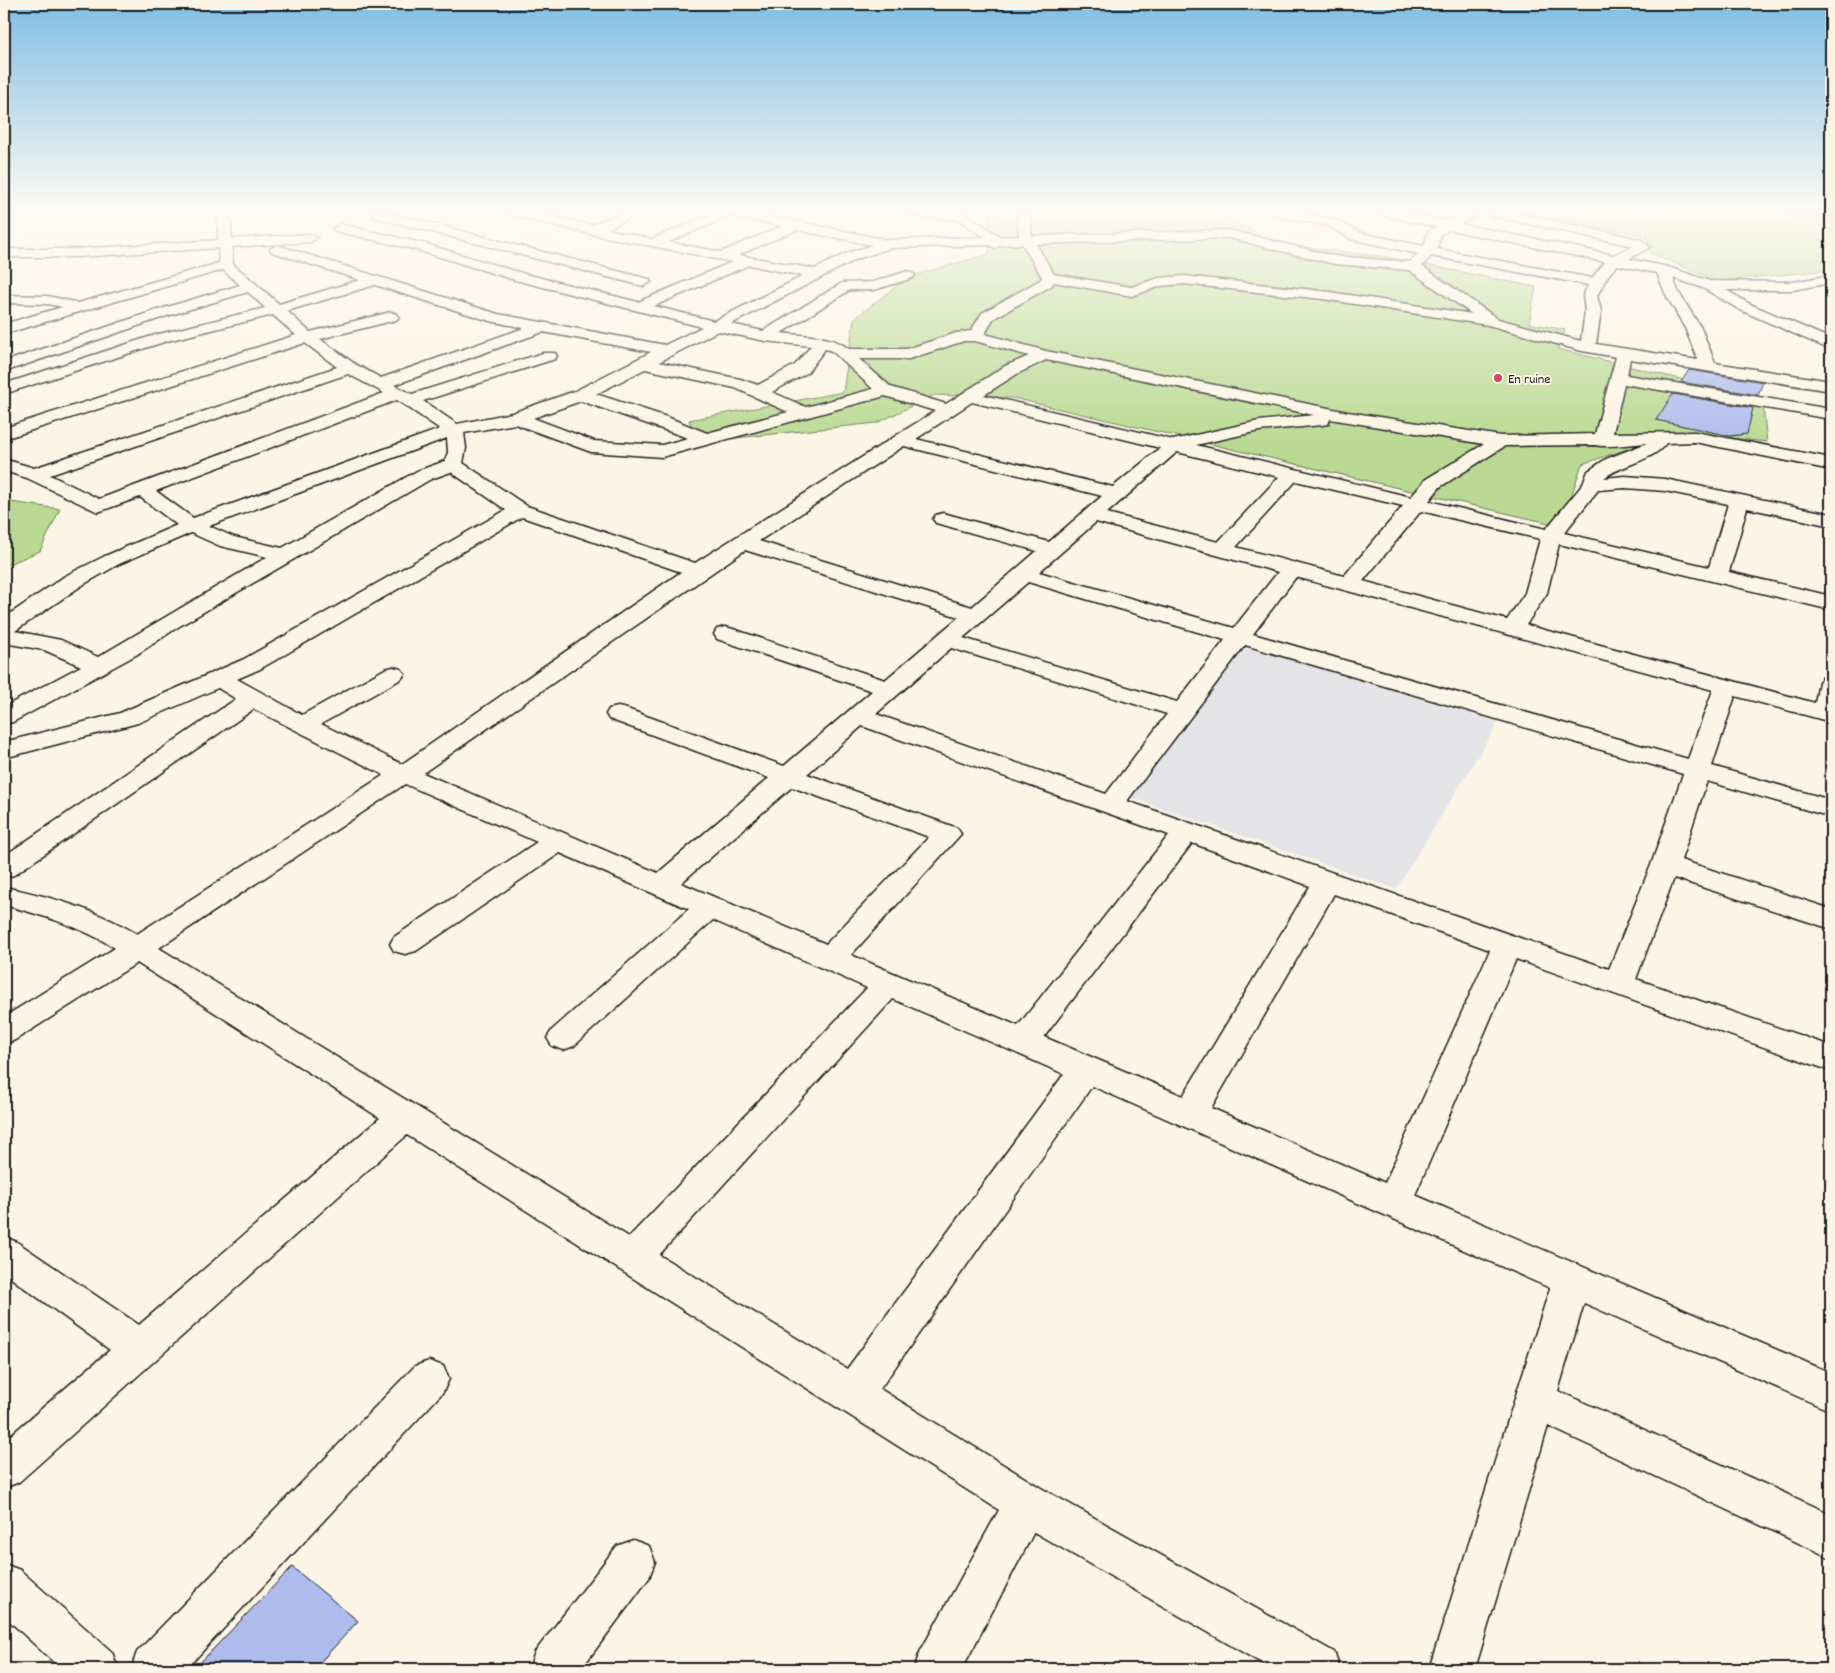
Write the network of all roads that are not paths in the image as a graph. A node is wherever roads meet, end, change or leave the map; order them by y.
1 (135, 290) edge
2 (240, 290) edge
3 (253, 290) edge
4 (342, 290) edge
5 (408, 290) edge
6 (571, 290) edge
7 (677, 290) edge
8 (784, 290) edge
9 (840, 290) edge
10 (1033, 290) edge
11 (1121, 290) edge
12 (1137, 290) edge
13 (1272, 290) edge
14 (1447, 290) edge
15 (1594, 290) edge
16 (1671, 290) edge
17 (1717, 290) edge
18 (4, 299) edge
19 (78, 306) junction
20 (638, 307) junction
21 (275, 310) junction
22 (391, 316) dead end
23 (1493, 322) junction
24 (132, 324) junction
25 (713, 325) junction
26 (539, 328) junction
27 (4, 329) edge
28 (765, 336) junction
29 (976, 336) junction
30 (307, 338) junction
31 (822, 343) junction
32 (1831, 345) edge
33 (1588, 348) junction
34 (664, 350) junction
35 (846, 354) junction
36 (1624, 354) junction
37 (549, 356) dead end
38 (1044, 356) junction
39 (642, 362) junction
40 (4, 367) edge
41 (349, 368) junction
42 (1709, 368) junction
43 (1617, 378) junction
44 (380, 384) junction
45 (1831, 386) edge
46 (4, 389) edge
47 (884, 391) junction
48 (758, 392) junction
49 (581, 394) junction
50 (404, 397) junction
51 (972, 397) junction
52 (949, 410) junction
53 (806, 413) junction
54 (1831, 414) edge
55 (1348, 417) junction
56 (516, 418) junction
57 (454, 430) junction
58 (4, 434) edge
59 (1661, 438) junction
60 (708, 440) junction
61 (900, 440) junction
62 (1501, 441) junction
63 (1602, 441) junction
64 (1174, 445) junction
65 (1831, 464) edge
66 (4, 465) edge
67 (453, 465) junction
68 (34, 474) junction
69 (1292, 474) junction
70 (1592, 485) junction
71 (143, 490) junction
72 (1117, 494) junction
73 (1739, 501) junction
74 (1416, 503) junction
75 (520, 510) junction
76 (1092, 515) junction
77 (943, 519) dead end
78 (1831, 520) edge
79 (191, 526) junction
80 (1551, 536) junction
81 (742, 542) junction
82 (1052, 549) junction
83 (1222, 550) junction
84 (284, 555) junction
85 (1291, 568) junction
86 (697, 571) junction
87 (1024, 574) junction
88 (1717, 575) junction
89 (1349, 584) junction
90 (1831, 603) edge
91 (975, 616) junction
92 (4, 628) edge
93 (1513, 628) junction
94 (725, 634) dead end
95 (4, 636) edge
96 (1239, 636) junction
97 (947, 640) junction
98 (97, 666) junction
99 (393, 674) dead end
100 (219, 678) junction
101 (1831, 682) edge
102 (1726, 687) junction
103 (889, 689) junction
104 (253, 699) junction
105 (1182, 711) junction
106 (618, 714) dead end
107 (1828, 714) edge
108 (858, 716) junction
109 (4, 717) edge
110 (302, 724) junction
111 (4, 750) edge
112 (1698, 770) junction
113 (405, 773) junction
114 (788, 776) junction
115 (1110, 805) junction
116 (1831, 809) edge
117 (1186, 832) junction
118 (560, 840) junction
119 (1665, 865) junction
120 (4, 869) edge
121 (1327, 882) junction
122 (662, 884) junction
123 (4, 896) edge
124 (711, 906) junction
125 (1831, 919) edge
126 (405, 944) dead end
127 (1507, 945) junction
128 (138, 948) junction
129 (831, 958) junction
130 (890, 984) junction
131 (1619, 984) junction
132 (4, 1032) edge
133 (563, 1038) dead end
134 (1024, 1042) junction
135 (1831, 1059) edge
136 (1086, 1069) junction
137 (1190, 1114) junction
138 (405, 1117) junction
139 (1394, 1203) junction
140 (4, 1253) edge
141 (632, 1258) junction
142 (1572, 1280) junction
143 (140, 1348) junction
144 (430, 1379) dead end
145 (1831, 1392) edge
146 (852, 1395) junction
147 (1535, 1400) junction
148 (4, 1468) edge
149 (1026, 1503) junction
150 (1831, 1536) edge
151 (633, 1562) dead end
152 (4, 1586) edge
153 (95, 1669) edge
154 (154, 1669) edge
155 (552, 1669) edge
156 (936, 1669) edge
157 (1317, 1669) edge
158 (1452, 1669) edge

1 - 19 street
2 - 24 street
3 - 21 street
4 - 21 street
5 - 26 street
6 - 20 street
7 - 20 street
8 - 25 street
9 - 28 street
10 - 29 street
11 - 12 street
13 - 23 street
14 - 23 street
15 - 33 street
16 - 42 street
17 - 32 street
18 - 19 street
19 - 24 street
19 - 27 street
20 - 25 street
21 - 30 street
21 - 46 street
22 - 30 street
23 - 33 street
24 - 40 street
25 - 28 street
25 - 34 street
26 - 34 street
26 - 44 street
28 - 31 street
29 - 35 street
29 - 38 street
30 - 41 street
30 - 58 street
31 - 35 street
31 - 48 street
33 - 36 street
34 - 39 street
35 - 47 street
36 - 42 street
36 - 43 street
37 - 50 street
38 - 51 street
38 - 55 street
39 - 48 street
39 - 49 street
41 - 44 street
41 - 68 street
42 - 45 street
43 - 54 street
43 - 63 street
44 - 50 street
47 - 52 street
47 - 53 street
48 - 53 street
49 - 56 street
49 - 60 street
50 - 57 street
50 - 71 street
51 - 52 street
51 - 64 street
52 - 61 street
53 - 60 street
55 - 62 street
55 - 64 street
56 - 57 street
56 - 60 street
57 - 67 street
57 - 79 street
59 - 63 street
59 - 65 street
59 - 70 street
61 - 72 street
61 - 81 street
62 - 63 street
62 - 74 street
64 - 69 street
64 - 72 street
66 - 68 street
67 - 75 street
67 - 84 street
68 - 71 street
69 - 74 street
69 - 83 street
70 - 73 street
70 - 80 street
71 - 79 street
72 - 76 street
73 - 78 street
73 - 88 street
74 - 80 street
74 - 89 street
75 - 86 street
75 - 100 street
76 - 82 street
76 - 83 street
77 - 82 street
79 - 84 street
79 - 92 street
80 - 88 street
80 - 93 street
81 - 86 street
81 - 91 street
82 - 87 street
83 - 85 street
84 - 98 street
85 - 89 street
85 - 96 street
86 - 113 street
87 - 91 street
87 - 96 street
88 - 90 street
89 - 93 street
91 - 97 street
93 - 102 street
94 - 103 street
95 - 98 street
96 - 105 street
96 - 112 street
97 - 103 street
97 - 105 street
98 - 109 street
99 - 110 street
100 - 104 street
100 - 111 street
101 - 107 street
102 - 107 street
102 - 112 street
103 - 108 street
104 - 110 street
104 - 120 street
105 - 115 street
106 - 114 street
108 - 114 street
108 - 115 street
110 - 113 street
112 - 116 street
112 - 119 street
113 - 118 street
113 - 128 street
114 - 122 street
114 - 129 street
115 - 117 street
117 - 121 street
117 - 134 street
118 - 122 street
118 - 126 street
119 - 125 street
119 - 131 street
121 - 127 street
121 - 137 street
122 - 124 street
123 - 128 street
124 - 129 street
124 - 133 street
127 - 131 street
127 - 139 street
128 - 132 street
128 - 138 street
129 - 130 street
130 - 134 street
130 - 141 street
131 - 135 street
134 - 136 street
136 - 137 street
136 - 146 street
137 - 139 street
138 - 141 street
138 - 143 street
139 - 142 street
140 - 143 street
141 - 146 street
142 - 145 street
142 - 147 street
143 - 148 street
144 - 154 street
146 - 149 street
147 - 150 street
147 - 158 street
149 - 156 street
149 - 157 street
151 - 155 street
152 - 153 street

